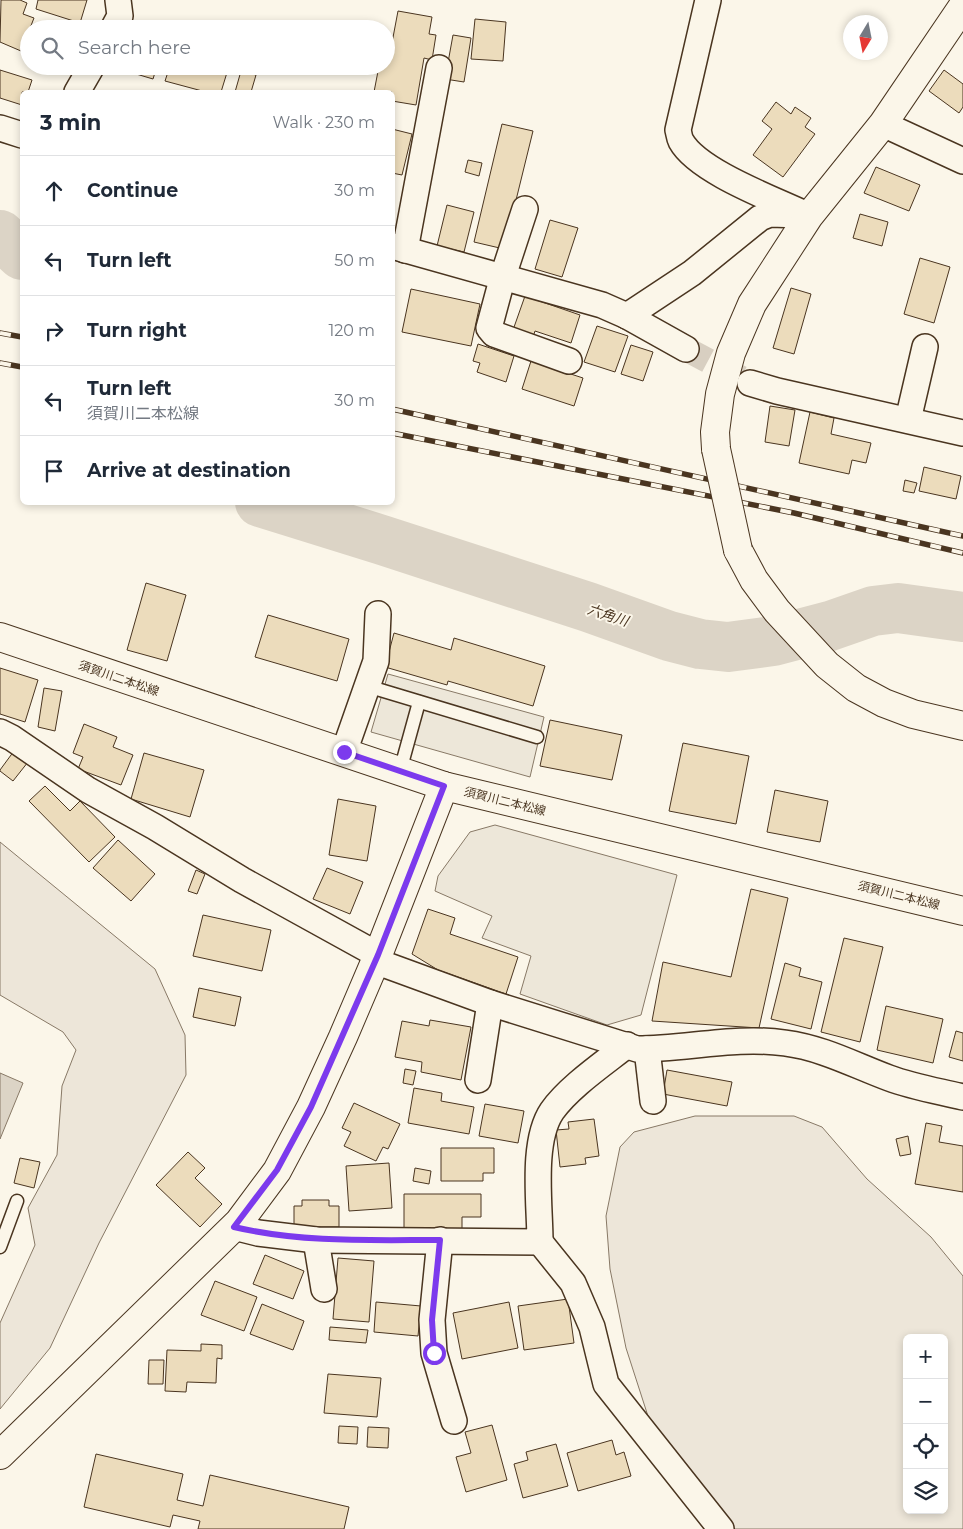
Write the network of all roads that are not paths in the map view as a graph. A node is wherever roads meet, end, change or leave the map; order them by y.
1 (118, 0) edge
2 (708, 0) edge
3 (963, 6) edge
4 (118, 20) edge
5 (439, 68) dead end
6 (87, 75) edge
7 (78, 90) edge
8 (883, 124) junction
9 (0, 128) edge
10 (20, 134) edge
11 (963, 161) edge
12 (525, 209) dead end
13 (809, 216) junction
14 (399, 248) edge
15 (503, 276) junction
16 (627, 316) junction
17 (925, 347) dead end
18 (686, 349) tunnel mouth
19 (569, 361) dead end
20 (750, 383) tunnel mouth
21 (908, 420) junction
22 (963, 433) edge
23 (378, 614) dead end
24 (0, 637) edge
25 (367, 686) junction
26 (419, 702) junction
27 (963, 726) edge
28 (0, 732) edge
29 (537, 736) dead end
30 (344, 752) junction
31 (400, 771) junction
32 (444, 786) junction
33 (963, 911) edge
34 (376, 958) junction
35 (490, 1003) junction
36 (637, 1047) junction
37 (478, 1080) dead end
38 (963, 1097) edge
39 (652, 1101) dead end
40 (17, 1201) dead end
41 (234, 1227) junction
42 (316, 1240) junction
43 (440, 1240) junction
44 (540, 1242) junction
45 (0, 1247) edge
46 (324, 1289) dead end
47 (454, 1421) dead end
48 (0, 1455) edge
49 (721, 1529) edge

1 - 4 street
2 - 13 street
3 - 8 street
5 - 14 street
6 - 7 street
8 - 11 street
8 - 13 street
9 - 10 street
12 - 15 street
13 - 16 street
13 - 27 street, bridge
14 - 15 street
15 - 16 street
15 - 19 street
16 - 18 street
17 - 21 street
20 - 21 street
21 - 22 street
23 - 25 street
24 - 30 street, 須賀川二本松線
25 - 26 lane
25 - 30 street
26 - 29 lane
26 - 31 lane
28 - 34 street
30 - 31 street, 須賀川二本松線
31 - 32 street, 須賀川二本松線
32 - 33 street, 須賀川二本松線
32 - 34 street
34 - 35 street
34 - 41 street
35 - 36 street
35 - 37 street
36 - 38 street
36 - 39 street
36 - 44 street
40 - 45 lane
41 - 42 street
41 - 48 street
42 - 43 street
42 - 46 street
43 - 44 street
43 - 47 street
44 - 49 street

